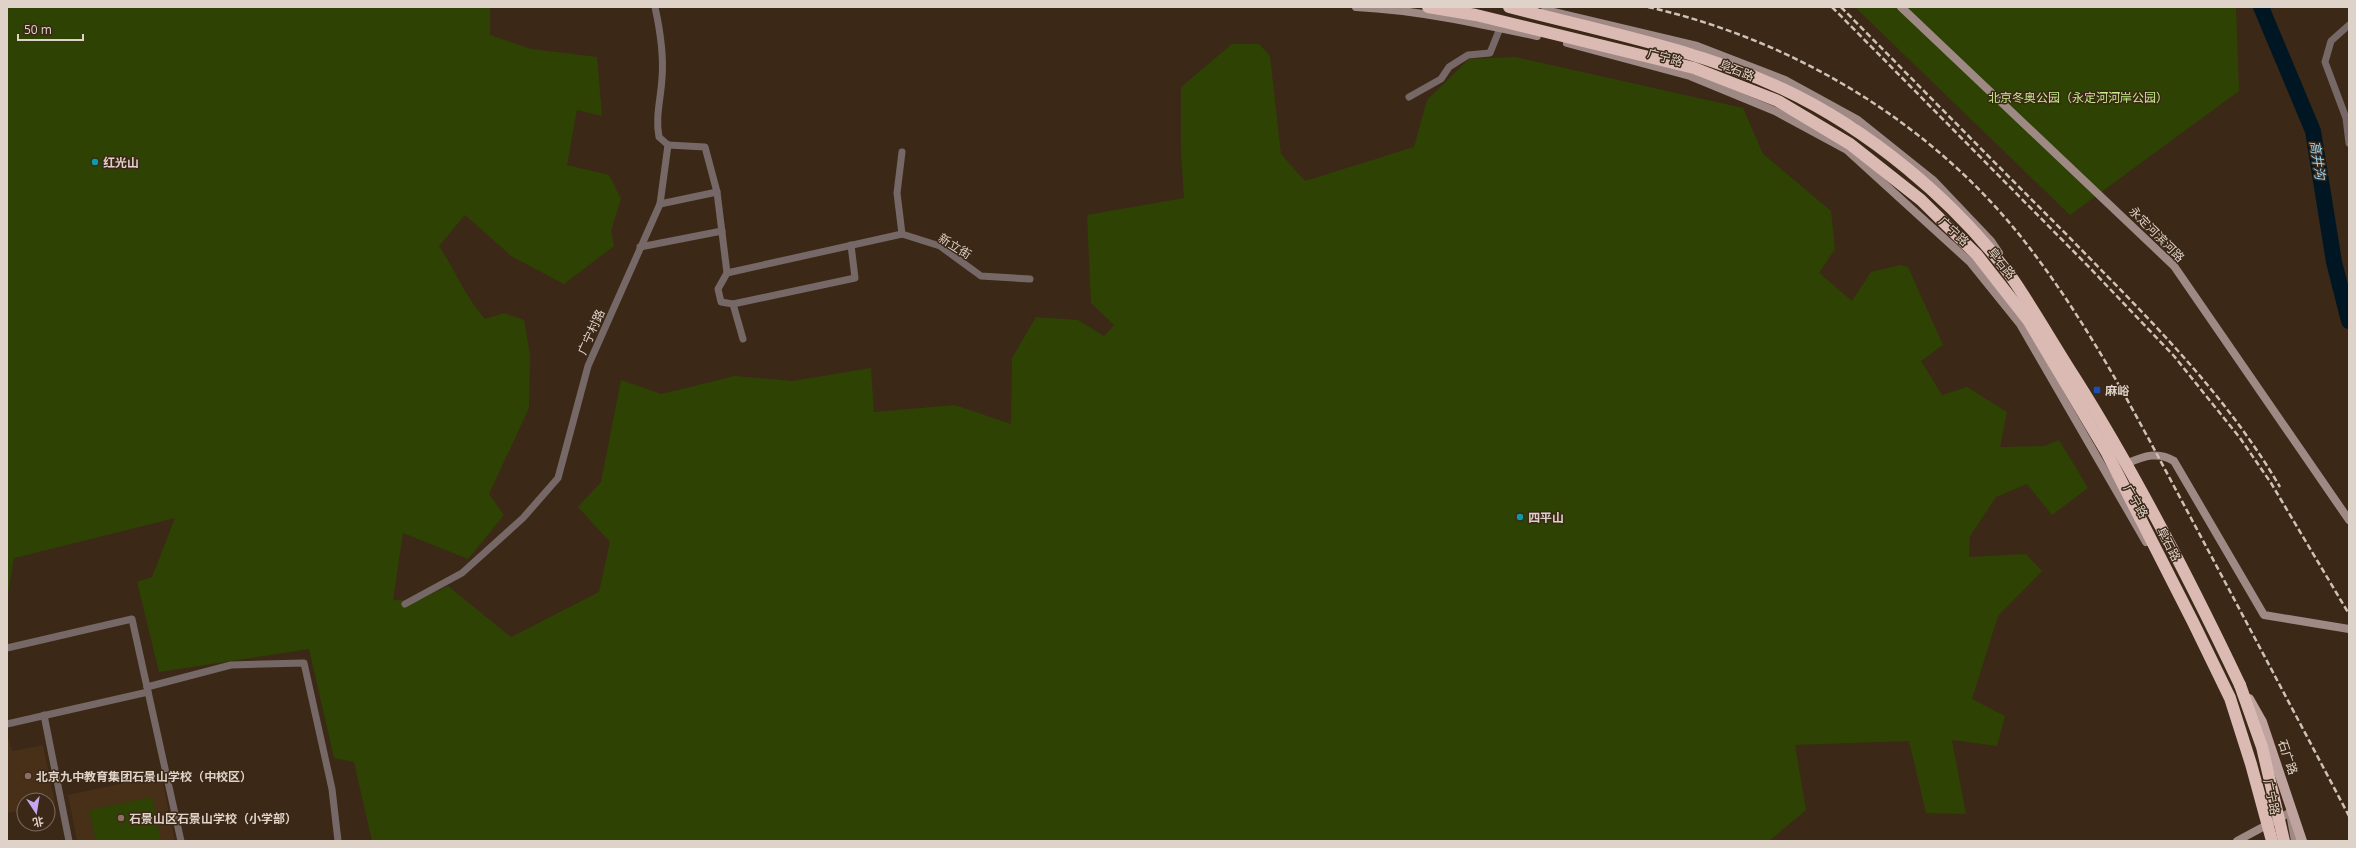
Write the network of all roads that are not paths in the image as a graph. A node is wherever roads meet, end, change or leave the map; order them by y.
1 (655, 7) edge
2 (1356, 7) edge
3 (1428, 7) edge
4 (1509, 7) edge
5 (1532, 7) edge
6 (1901, 7) edge
7 (2349, 25) edge
8 (1500, 28) junction
9 (1409, 97) dead end
10 (2349, 143) edge
11 (668, 145) junction
12 (902, 152) dead end
13 (717, 192) junction
14 (660, 204) junction
15 (722, 231) junction
16 (902, 234) junction
17 (851, 245) junction
18 (640, 247) junction
19 (727, 273) junction
20 (1030, 279) dead end
21 (733, 304) junction
22 (743, 339) dead end
23 (2128, 463) junction
24 (2349, 520) edge
25 (405, 604) dead end
26 (2349, 629) edge
27 (7, 648) edge
28 (2240, 685) junction
29 (148, 690) junction
30 (44, 715) junction
31 (7, 724) edge
32 (2289, 813) junction
33 (2265, 824) junction
34 (69, 841) edge
35 (181, 841) edge
36 (338, 841) edge
37 (2237, 841) edge
38 (2270, 841) edge
39 (2284, 841) edge
40 (2295, 841) edge
41 (2302, 841) edge

1 - 11 street
2 - 8 street, 广宁路
3 - 38 highway, 阜石路, bridge
4 - 28 highway, 阜石路
5 - 23 street, 广宁路
6 - 24 street, 永定河滨河路
7 - 10 street
8 - 9 street
8 - 33 street, 广宁路
11 - 13 street
11 - 14 street, 广宁村路
12 - 16 street
13 - 14 street
13 - 15 street
14 - 18 street, 广宁村路
15 - 18 street
15 - 19 street
16 - 17 street
16 - 20 street, 新立街
17 - 19 street
17 - 21 street
18 - 25 street, 广宁村路
19 - 21 street
21 - 22 street
23 - 26 street
23 - 32 street, 广宁路
27 - 29 street
28 - 39 highway, 阜石路, bridge
28 - 41 main road, 石广路, bridge
29 - 30 street
29 - 35 street
29 - 36 street
30 - 31 street
30 - 34 street
32 - 33 street
32 - 40 street, 广宁路
33 - 37 street
33 - 38 street, 广宁路

